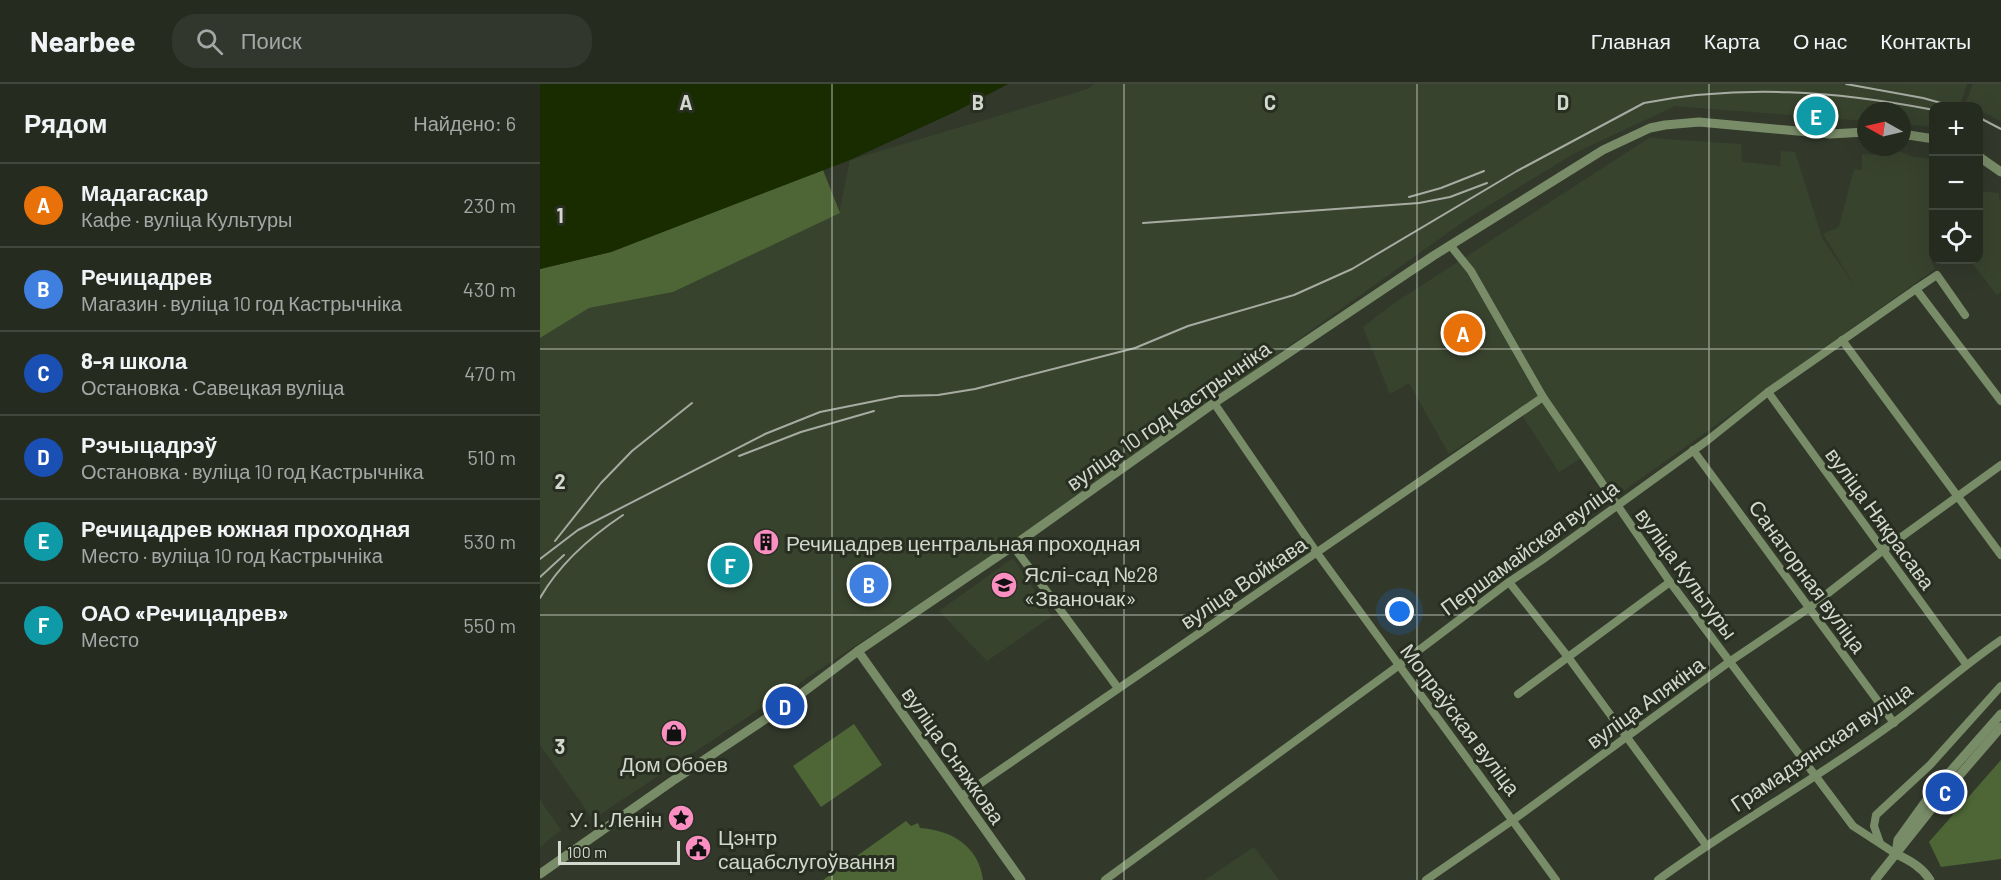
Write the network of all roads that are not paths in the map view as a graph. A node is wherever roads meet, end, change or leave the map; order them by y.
1 (1857, 132) edge
2 (1911, 135) edge
3 (1929, 138) edge
4 (1983, 159) edge
5 (2001, 172) edge
6 (1450, 245) junction
7 (1916, 289) junction
8 (1965, 315) dead end
9 (1842, 340) junction
10 (1768, 392) junction
11 (1543, 397) junction
12 (2001, 401) edge
13 (1214, 403) junction
14 (1693, 450) junction
15 (2001, 465) edge
16 (1957, 497) junction
17 (1616, 506) junction
18 (1013, 546) junction
19 (1882, 551) junction
20 (1317, 554) junction
21 (2001, 555) edge
22 (1509, 582) junction
23 (1670, 582) junction
24 (1809, 608) junction
25 (2001, 640) edge
26 (858, 651) junction
27 (1568, 657) junction
28 (1729, 662) junction
29 (1966, 664) junction
30 (1398, 666) junction
31 (2001, 686) edge
32 (1118, 688) junction
33 (1518, 694) dead end
34 (2001, 714) edge
35 (1894, 723) junction
36 (2001, 727) edge
37 (1996, 736) edge
38 (1627, 738) junction
39 (1814, 776) junction
40 (962, 796) junction
41 (1513, 820) junction
42 (1880, 843) junction
43 (1706, 845) junction
44 (1896, 854) junction
45 (540, 874) edge
46 (1021, 880) edge
47 (1105, 880) edge
48 (1426, 880) edge
49 (1556, 880) edge
50 (1658, 880) edge
51 (1875, 880) edge
52 (1930, 880) edge

1 - 6 street, вуліца 10 год Кастрычніка
2 - 3 street
4 - 5 street
6 - 11 street, вуліца Культуры
6 - 13 street, вуліца 10 год Кастрычніка
7 - 8 street, Першамайская вуліца
7 - 9 street, Першамайская вуліца
7 - 12 street
9 - 10 street, Першамайская вуліца
9 - 16 street
10 - 14 street, Першамайская вуліца
10 - 19 street, вуліца Някрасава
11 - 17 street, вуліца Культуры
11 - 20 street, вуліца Войкава
13 - 18 street, вуліца 10 год Кастрычніка
13 - 20 street, Мопраўская вуліца
14 - 17 street, Першамайская вуліца
14 - 24 street, Санаторная вуліца
15 - 16 street, вуліца Апякіна
16 - 19 street, вуліца Апякіна
16 - 21 street
17 - 22 street, Першамайская вуліца
17 - 23 street, вуліца Культуры
18 - 26 street, вуліца 10 год Кастрычніка
18 - 32 street
19 - 24 street, вуліца Апякіна
19 - 29 street, вуліца Някрасава
20 - 30 street, Мопраўская вуліца
20 - 32 street, вуліца Войкава
22 - 27 street
22 - 30 street, Першамайская вуліца
23 - 27 street
23 - 28 street, вуліца Культуры
24 - 28 street, вуліца Апякіна
24 - 35 street, Санаторная вуліца
25 - 29 street, Грамадзянская вуліца
26 - 40 street, вуліца Сняжкова
26 - 45 street, вуліца 10 год Кастрычніка
27 - 33 street
27 - 38 street
28 - 38 street, вуліца Апякіна
28 - 39 street, вуліца Культуры
29 - 35 street, Грамадзянская вуліца
30 - 41 street, Мопраўская вуліца
30 - 47 street, Першамайская вуліца
31 - 42 street
32 - 40 street, вуліца Войкава
34 - 44 street
35 - 39 street, Грамадзянская вуліца
36 - 37 street
37 - 44 street
38 - 41 street, вуліца Апякіна
38 - 43 street
39 - 42 street, вуліца Культуры
39 - 43 street, Грамадзянская вуліца
40 - 46 street, вуліца Сняжкова
41 - 48 street, вуліца Апякіна
41 - 49 street, Мопраўская вуліца
42 - 44 street, вуліца Культуры
43 - 50 street, Грамадзянская вуліца
44 - 51 street
44 - 52 street

